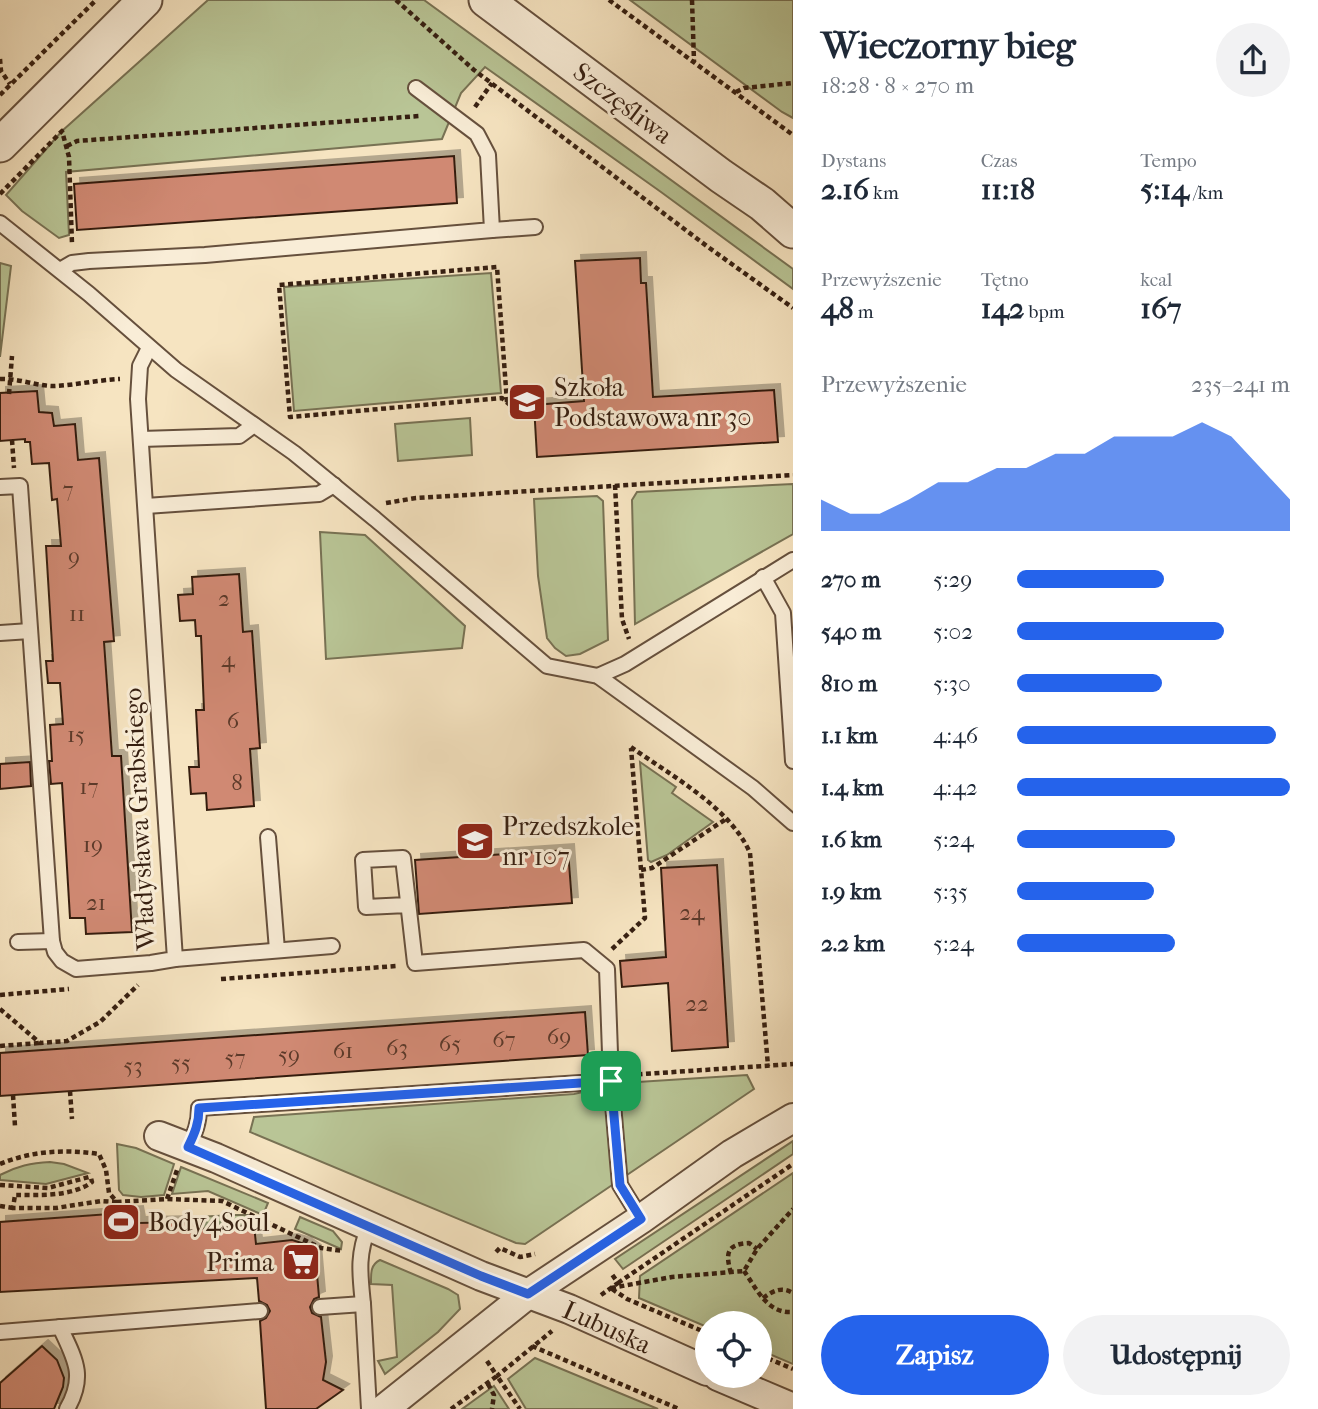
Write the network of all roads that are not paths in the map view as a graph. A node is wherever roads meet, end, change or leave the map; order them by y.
1 (145, 0) edge
2 (486, 0) edge
3 (416, 88) dead end
4 (1, 160) edge
5 (778, 208) edge
6 (0, 223) edge
7 (535, 226) dead end
8 (492, 230) junction
9 (793, 231) edge
10 (66, 266) junction
11 (149, 348) junction
12 (254, 425) junction
13 (141, 439) junction
14 (334, 485) junction
15 (0, 487) edge
16 (146, 506) junction
17 (793, 560) edge
18 (763, 577) junction
19 (30, 631) junction
20 (0, 633) edge
21 (597, 676) junction
22 (793, 761) edge
23 (793, 823) edge
24 (268, 837) dead end
25 (407, 905) dead end
26 (51, 941) junction
27 (18, 942) dead end
28 (332, 946) dead end
29 (277, 950) junction
30 (176, 959) junction
31 (611, 1081) junction
32 (793, 1118) edge
33 (159, 1136) dead end
34 (188, 1147) junction
35 (641, 1219) junction
36 (369, 1226) junction
37 (528, 1294) junction
38 (363, 1304) junction
39 (320, 1307) dead end
40 (260, 1311) dead end
41 (60, 1327) junction
42 (0, 1332) edge
43 (695, 1366) edge
44 (746, 1388) edge
45 (793, 1408) edge
46 (67, 1409) edge
47 (369, 1409) edge
48 (384, 1409) edge

1 - 4 street
2 - 5 street, Szczęśliwa
3 - 8 lane
5 - 9 street, Szczęśliwa
6 - 10 lane
7 - 8 lane
8 - 10 lane
10 - 11 lane
11 - 12 lane
11 - 13 lane, Władysława Grabskiego
12 - 13 lane
12 - 14 lane
13 - 16 lane, Władysława Grabskiego
14 - 16 lane
14 - 21 lane
15 - 19 lane
16 - 30 lane, Władysława Grabskiego
17 - 18 lane
18 - 21 lane
18 - 22 lane
19 - 20 lane
19 - 26 lane
21 - 23 lane
24 - 29 lane
25 - 31 lane
26 - 27 lane
26 - 30 lane, Władysława Grabskiego
28 - 29 lane
29 - 30 lane
31 - 34 lane
31 - 35 lane
32 - 35 street
33 - 34 street, Lubuska
34 - 36 street, Lubuska
35 - 37 street
36 - 37 street, Lubuska
36 - 38 lane
37 - 43 street, Lubuska
37 - 48 street
38 - 39 lane
38 - 47 lane
40 - 41 lane
41 - 42 lane
41 - 46 lane
44 - 45 street

